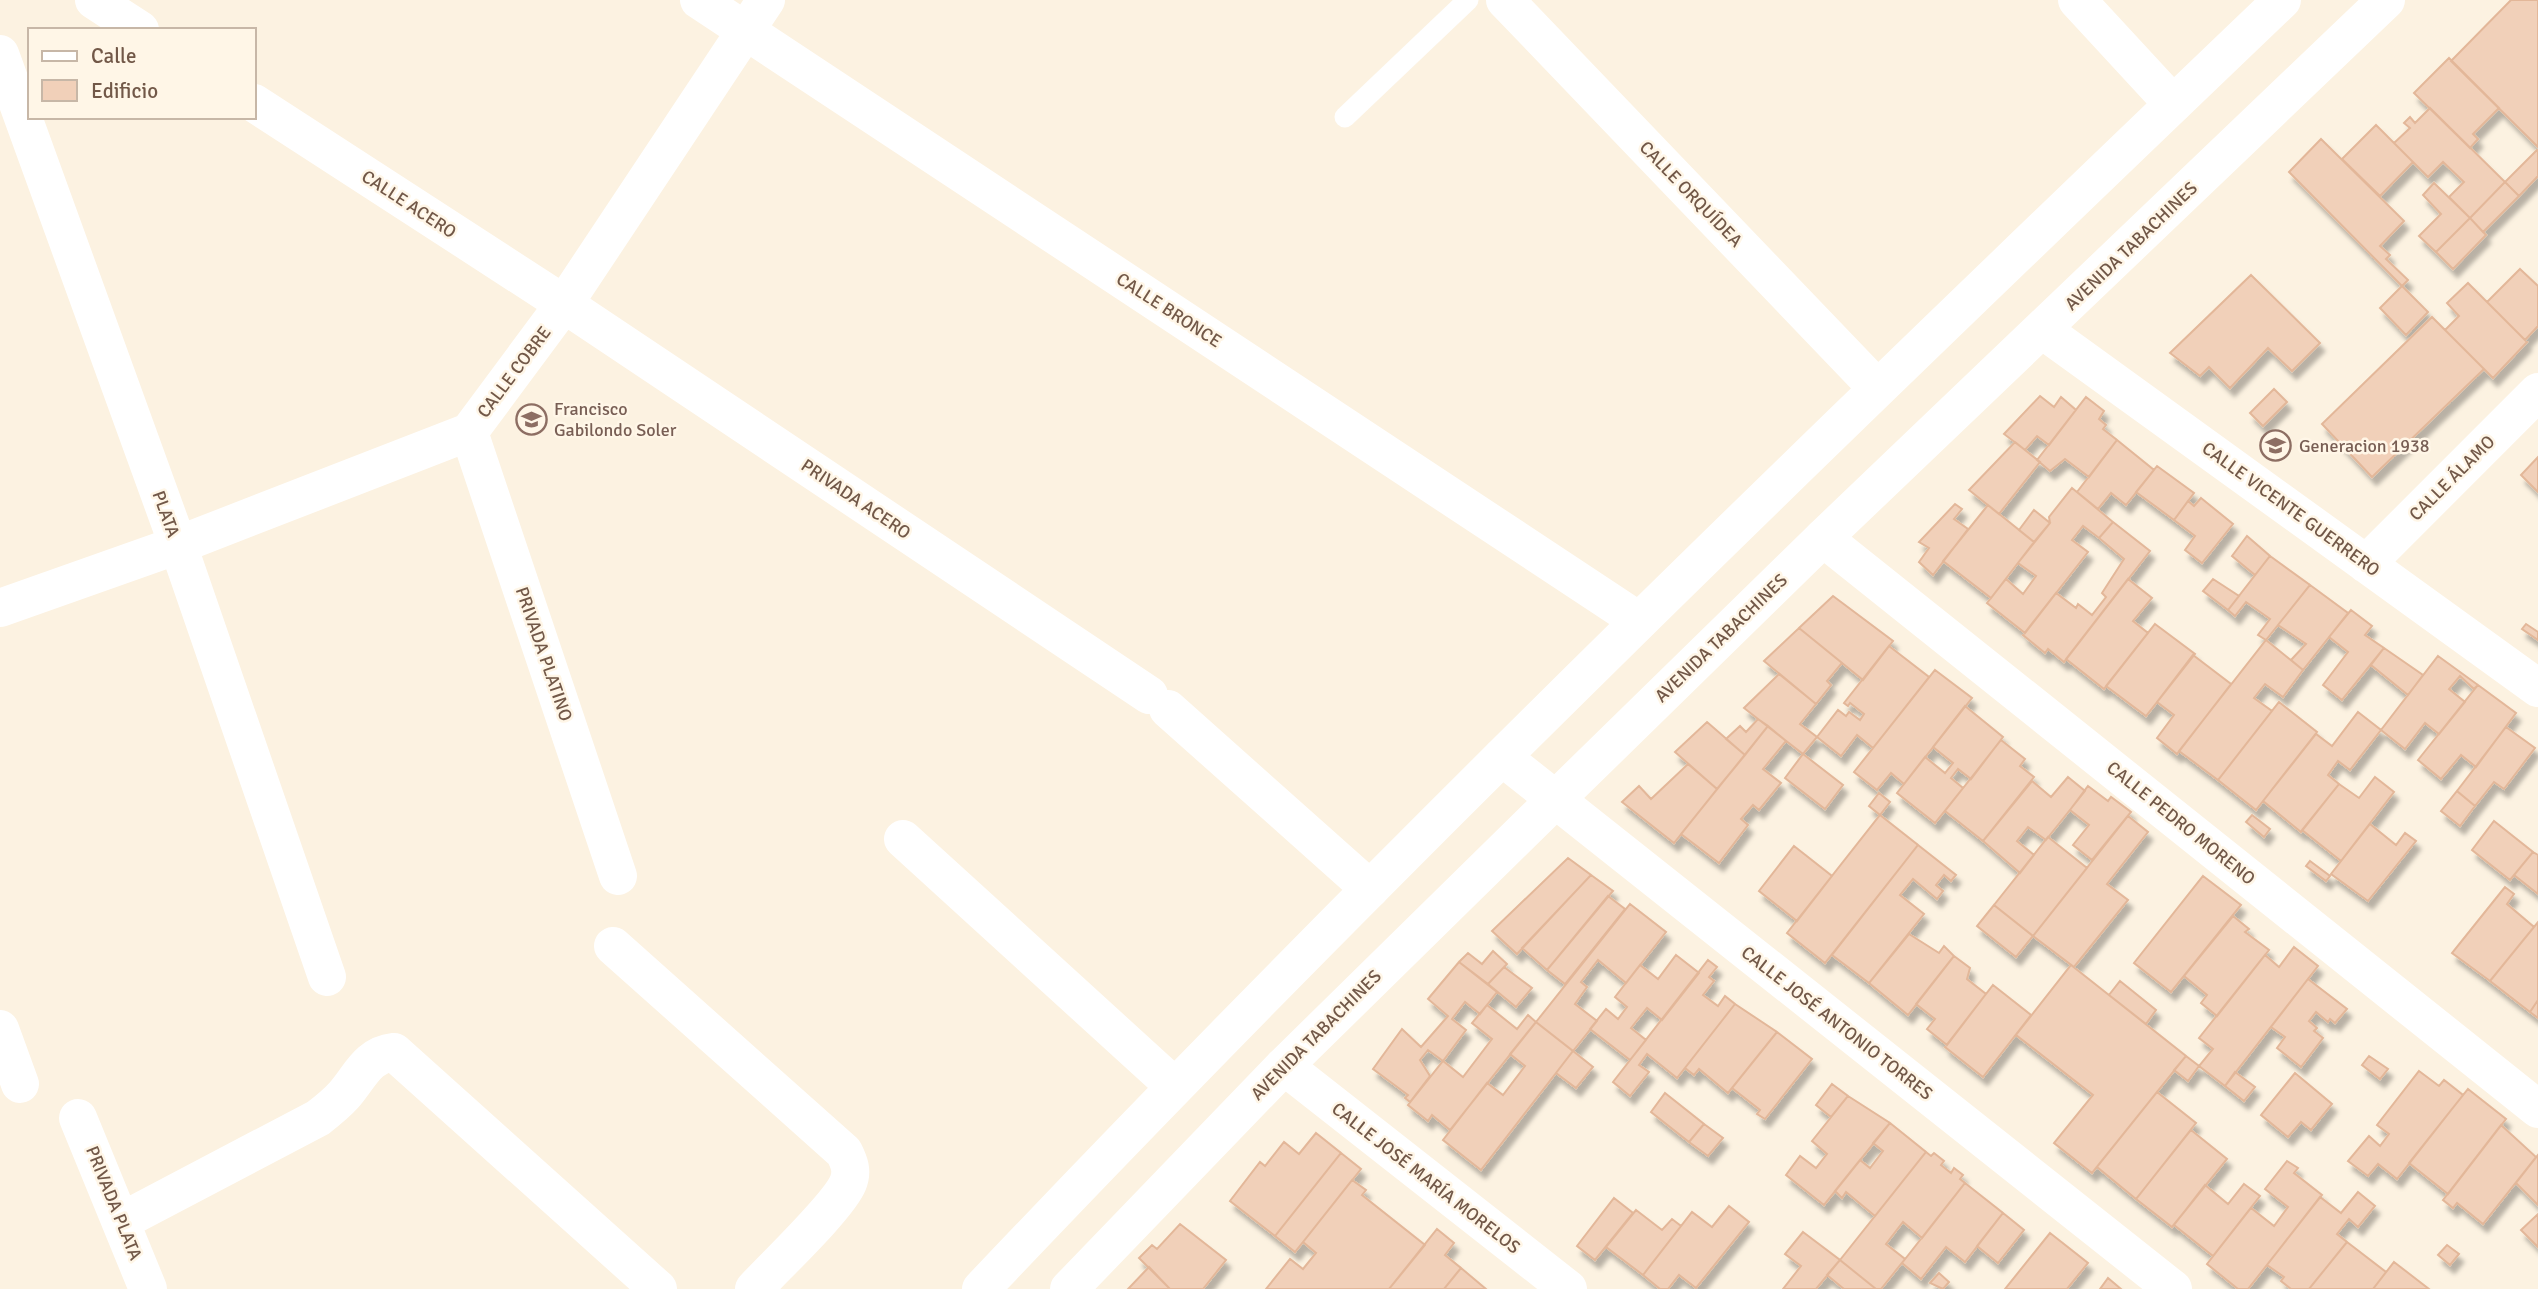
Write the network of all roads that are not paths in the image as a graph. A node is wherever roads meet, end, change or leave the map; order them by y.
1 (94, 0) edge
2 (699, 0) edge
3 (1468, 0) edge
4 (1505, 0) edge
5 (2077, 0) edge
6 (2282, 0) edge
7 (2386, 0) edge
8 (756, 15) edge
9 (137, 28) edge
10 (0, 54) edge
11 (256, 104) edge
12 (2173, 104) junction
13 (1345, 117) dead end
14 (564, 304) junction
15 (2043, 331) junction
16 (1877, 388) junction
17 (2538, 392) edge
18 (469, 432) junction
19 (1823, 538) junction
20 (178, 545) junction
21 (2366, 564) junction
22 (0, 607) edge
23 (1639, 621) junction
24 (2538, 688) edge
25 (1502, 757) junction
26 (1555, 800) junction
27 (903, 839) dead end
28 (618, 876) dead end
29 (1370, 889) junction
30 (613, 946) dead end
31 (327, 977) dead end
32 (0, 1029) edge
33 (1284, 1066) junction
34 (20, 1084) dead end
35 (1174, 1086) junction
36 (2538, 1109) edge
37 (78, 1118) dead end
38 (122, 1221) junction
39 (148, 1289) edge
40 (658, 1289) edge
41 (754, 1289) edge
42 (981, 1289) edge
43 (1069, 1289) edge
44 (1568, 1289) edge
45 (2173, 1289) edge

1 - 9 street
2 - 8 street, CALLE BRONCE
3 - 13 lane
4 - 16 street, CALLE ORQUÍDEA
5 - 12 street
6 - 12 street
7 - 15 street, AVENIDA TABACHINES
8 - 14 street, CALLE COBRE
8 - 23 street, CALLE BRONCE
10 - 20 street, PLATA
11 - 14 street, CALLE ACERO
12 - 16 street
14 - 18 street, CALLE COBRE
14 - 29 street, PRIVADA ACERO
15 - 19 street, AVENIDA TABACHINES
15 - 21 street, CALLE VICENTE GUERRERO
16 - 23 street
17 - 21 street, CALLE ÁLAMO
18 - 20 street, CALLE COBRE
18 - 28 street, PRIVADA PLATINO
19 - 26 street, AVENIDA TABACHINES
19 - 36 street, CALLE PEDRO MORENO
20 - 22 street, CALLE COBRE
20 - 31 street, PLATA
21 - 24 street, CALLE VICENTE GUERRERO
23 - 25 street
25 - 26 street, CALLE JOSÉ ANTONIO TORRES
25 - 29 street
26 - 33 street, AVENIDA TABACHINES
26 - 45 street, CALLE JOSÉ ANTONIO TORRES
27 - 35 street
29 - 35 street
30 - 41 street
32 - 34 street
33 - 43 street, AVENIDA TABACHINES
33 - 44 street, CALLE JOSÉ MARÍA MORELOS
35 - 42 street
37 - 38 street, PRIVADA PLATA
38 - 39 street, PRIVADA PLATA
38 - 40 street

